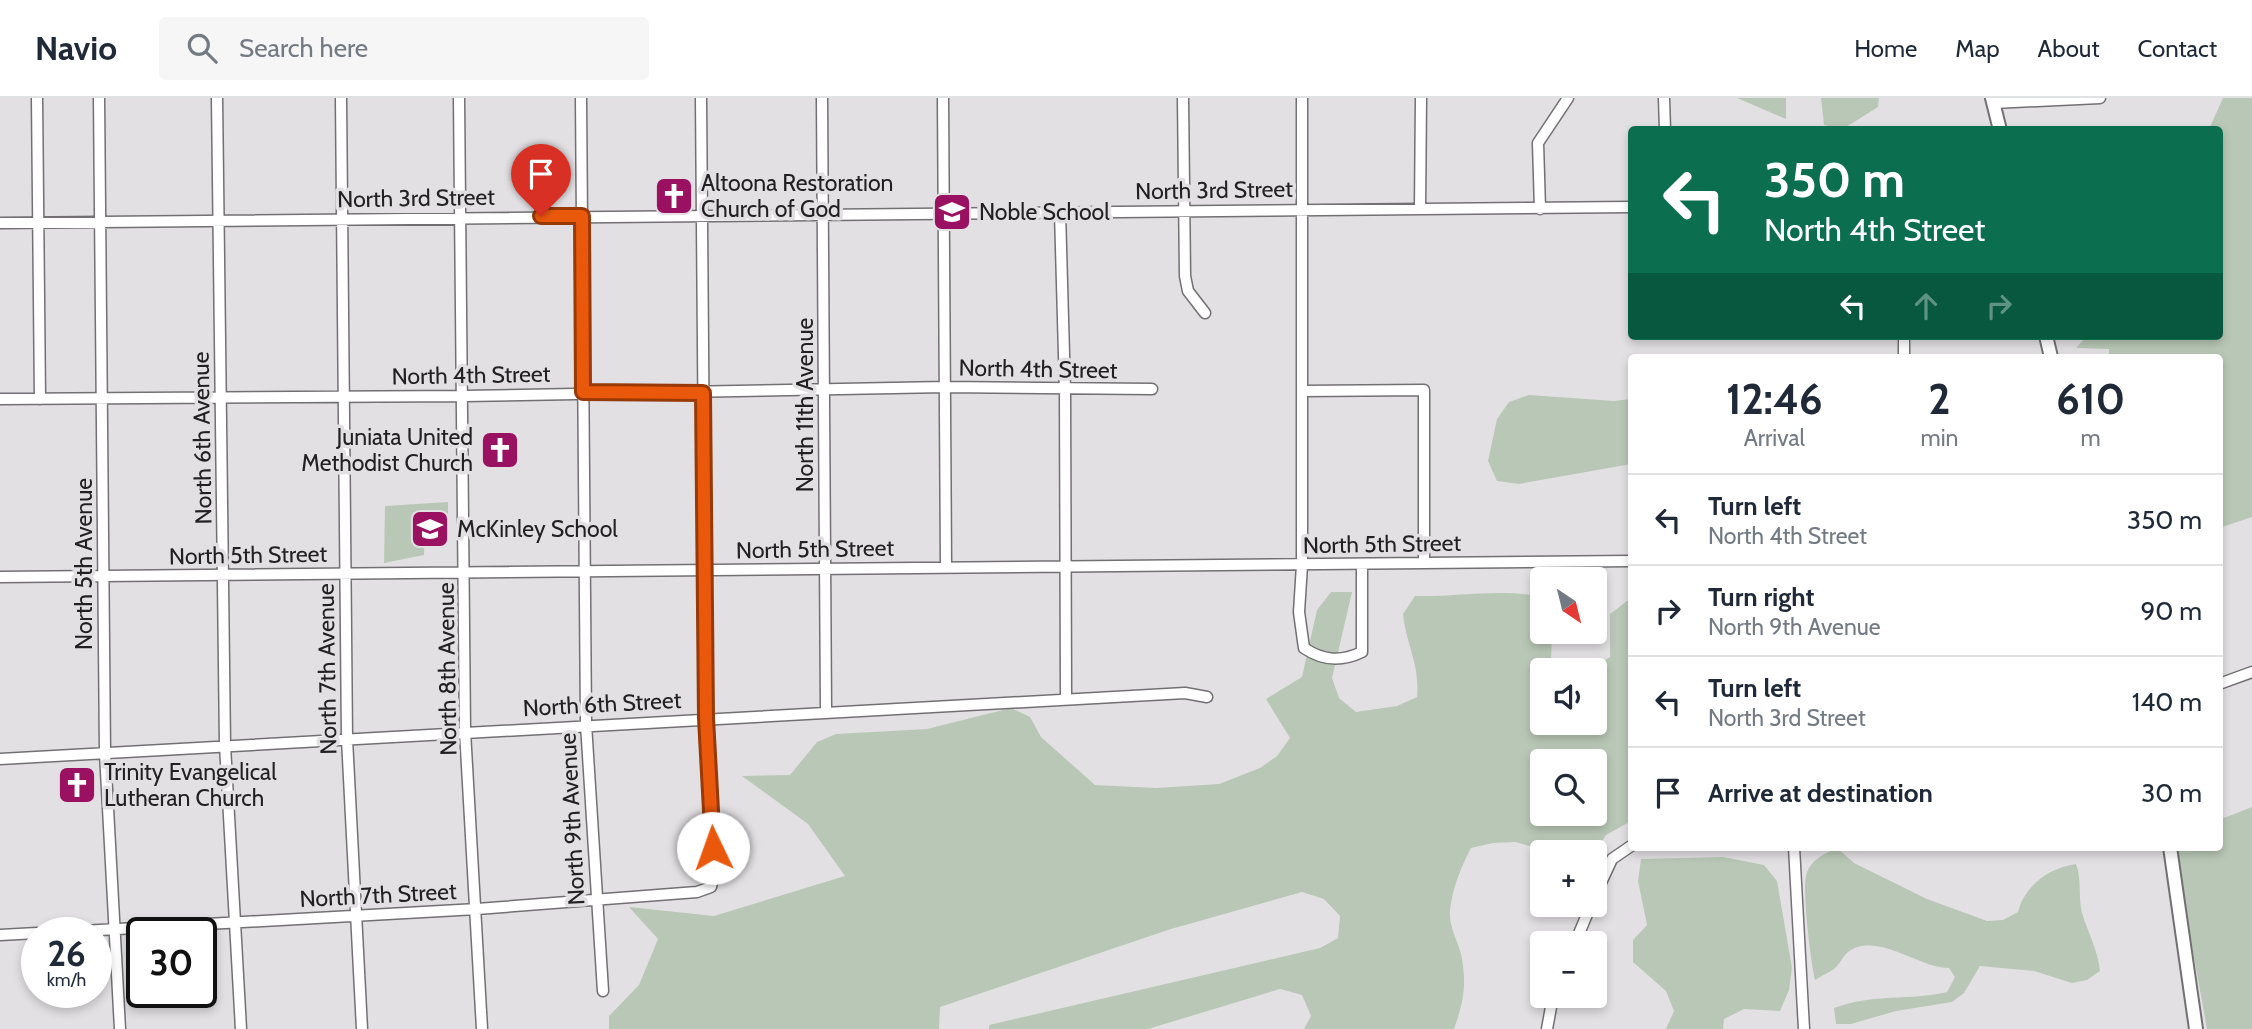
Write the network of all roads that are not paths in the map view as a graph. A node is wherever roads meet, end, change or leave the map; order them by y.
1 (37, 98) edge
2 (99, 98) edge
3 (217, 98) edge
4 (341, 98) edge
5 (459, 98) edge
6 (581, 98) edge
7 (701, 98) edge
8 (822, 98) edge
9 (943, 98) edge
10 (1182, 98) edge
11 (1302, 98) edge
12 (1421, 98) edge
13 (1568, 98) edge
14 (1664, 98) edge
15 (2100, 98) edge
16 (1993, 101) edge
17 (1665, 126) edge
18 (1999, 126) edge
19 (1420, 208) junction
20 (1628, 208) edge
21 (1183, 209) junction
22 (1303, 209) junction
23 (1540, 209) junction
24 (1060, 212) junction
25 (944, 213) junction
26 (701, 215) junction
27 (822, 215) junction
28 (582, 216) junction
29 (460, 217) junction
30 (342, 218) junction
31 (218, 219) junction
32 (38, 221) junction
33 (100, 221) junction
34 (0, 223) edge
35 (1205, 313) dead end
36 (944, 387) junction
37 (1152, 389) dead end
38 (1065, 390) junction
39 (825, 391) junction
40 (1303, 391) junction
41 (583, 392) junction
42 (703, 393) junction
43 (342, 396) junction
44 (464, 396) junction
45 (221, 397) junction
46 (103, 398) junction
47 (0, 399) edge
48 (40, 399) junction
49 (1628, 561) edge
50 (1424, 563) junction
51 (1362, 564) junction
52 (1302, 565) junction
53 (946, 566) junction
54 (1067, 567) junction
55 (825, 568) junction
56 (584, 570) junction
57 (705, 570) junction
58 (464, 572) junction
59 (344, 574) junction
60 (224, 575) junction
61 (103, 576) junction
62 (0, 578) edge
63 (2252, 671) edge
64 (2223, 682) edge
65 (1207, 697) dead end
66 (1066, 698) junction
67 (826, 711) junction
68 (706, 718) junction
69 (586, 724) junction
70 (465, 731) junction
71 (347, 739) junction
72 (225, 745) junction
73 (105, 753) junction
74 (0, 759) edge
75 (1628, 847) edge
76 (1794, 851) edge
77 (2171, 851) edge
78 (1607, 870) edge
79 (596, 899) junction
80 (477, 909) junction
81 (356, 915) junction
82 (236, 921) junction
83 (114, 929) junction
84 (21, 934) edge
85 (0, 935) edge
86 (603, 991) dead end
87 (1551, 1008) edge
88 (120, 1029) edge
89 (241, 1029) edge
90 (362, 1029) edge
91 (482, 1029) edge
92 (1547, 1029) edge
93 (1804, 1029) edge
94 (2196, 1029) edge

1 - 32 street
2 - 33 street, North 5th Avenue
3 - 31 street, North 6th Avenue
4 - 30 street, North 7th Avenue
5 - 29 street, North 8th Avenue
6 - 28 street, North 9th Avenue
7 - 26 street
8 - 27 street, North 11th Avenue
9 - 25 street
10 - 21 street
11 - 22 street
12 - 19 street
13 - 23 street
14 - 17 street
15 - 16 street
16 - 18 main road
19 - 22 street, North 3rd Street
19 - 23 street, North 3rd Street
20 - 23 street, North 3rd Street
21 - 22 street, North 3rd Street
21 - 24 street, North 3rd Street
21 - 35 street
22 - 40 street
24 - 25 street, North 3rd Street
24 - 38 street
25 - 27 street, North 3rd Street
25 - 36 street
26 - 27 street, North 3rd Street
26 - 28 street, North 3rd Street
26 - 42 street
27 - 39 street, North 11th Avenue
28 - 29 street, North 3rd Street
28 - 41 street, North 9th Avenue
29 - 30 street, North 3rd Street
29 - 44 street, North 8th Avenue
30 - 31 street, North 3rd Street
30 - 43 street, North 7th Avenue
31 - 33 street, North 3rd Street
31 - 45 street, North 6th Avenue
32 - 33 street, North 3rd Street
32 - 34 street, North 3rd Street
32 - 48 street
33 - 46 street, North 5th Avenue
36 - 38 street, North 4th Street
36 - 39 street, North 4th Street
36 - 53 street
37 - 38 street, North 4th Street
38 - 54 street
39 - 42 street, North 4th Street
39 - 55 street, North 11th Avenue
40 - 50 street
40 - 52 street
41 - 42 street, North 4th Street
41 - 44 street, North 4th Street
41 - 56 street, North 9th Avenue
42 - 57 street
43 - 44 street, North 4th Street
43 - 45 street, North 4th Street
43 - 59 street, North 7th Avenue
44 - 58 street, North 8th Avenue
45 - 46 street, North 4th Street
45 - 60 street, North 6th Avenue
46 - 48 street, North 4th Street
46 - 61 street, North 5th Avenue
47 - 48 street, North 4th Street
49 - 50 street, North 5th Street
50 - 51 street, North 5th Street
51 - 52 street, North 5th Street
51 - 52 street
52 - 54 street, North 5th Street
53 - 54 street, North 5th Street
53 - 55 street, North 5th Street
54 - 66 street
55 - 57 street, North 5th Street
55 - 67 street, North 11th Avenue
56 - 57 street, North 5th Street
56 - 58 street, North 5th Street
56 - 69 street, North 9th Avenue
57 - 68 street
58 - 59 street, North 5th Street
58 - 70 street, North 8th Avenue
59 - 60 street, North 5th Street
59 - 71 street, North 7th Avenue
60 - 61 street, North 5th Street
60 - 72 street, North 6th Avenue
61 - 62 street, North 5th Street
61 - 73 street, North 5th Avenue
63 - 64 street
65 - 66 street, North 6th Street
66 - 67 street, North 6th Street
67 - 68 street, North 6th Street
68 - 69 street, North 6th Street
68 - 79 street, North 7th Street
69 - 70 street, North 6th Street
69 - 79 street, North 9th Avenue
70 - 71 street, North 6th Street
70 - 80 street, North 8th Avenue
71 - 72 street, North 6th Street
71 - 81 street, North 7th Avenue
72 - 73 street, North 6th Street
72 - 82 street, North 6th Avenue
73 - 74 street, North 6th Street
73 - 83 street, North 5th Avenue
75 - 78 street
76 - 93 street
77 - 94 main road
79 - 80 street, North 7th Street
79 - 86 street, North 9th Avenue
80 - 81 street, North 7th Street
80 - 91 street, North 8th Avenue
81 - 82 street, North 7th Street
81 - 90 street, North 7th Avenue
82 - 83 street, North 7th Street
82 - 89 street, North 6th Avenue
83 - 88 street, North 5th Avenue
84 - 85 street
87 - 92 street

